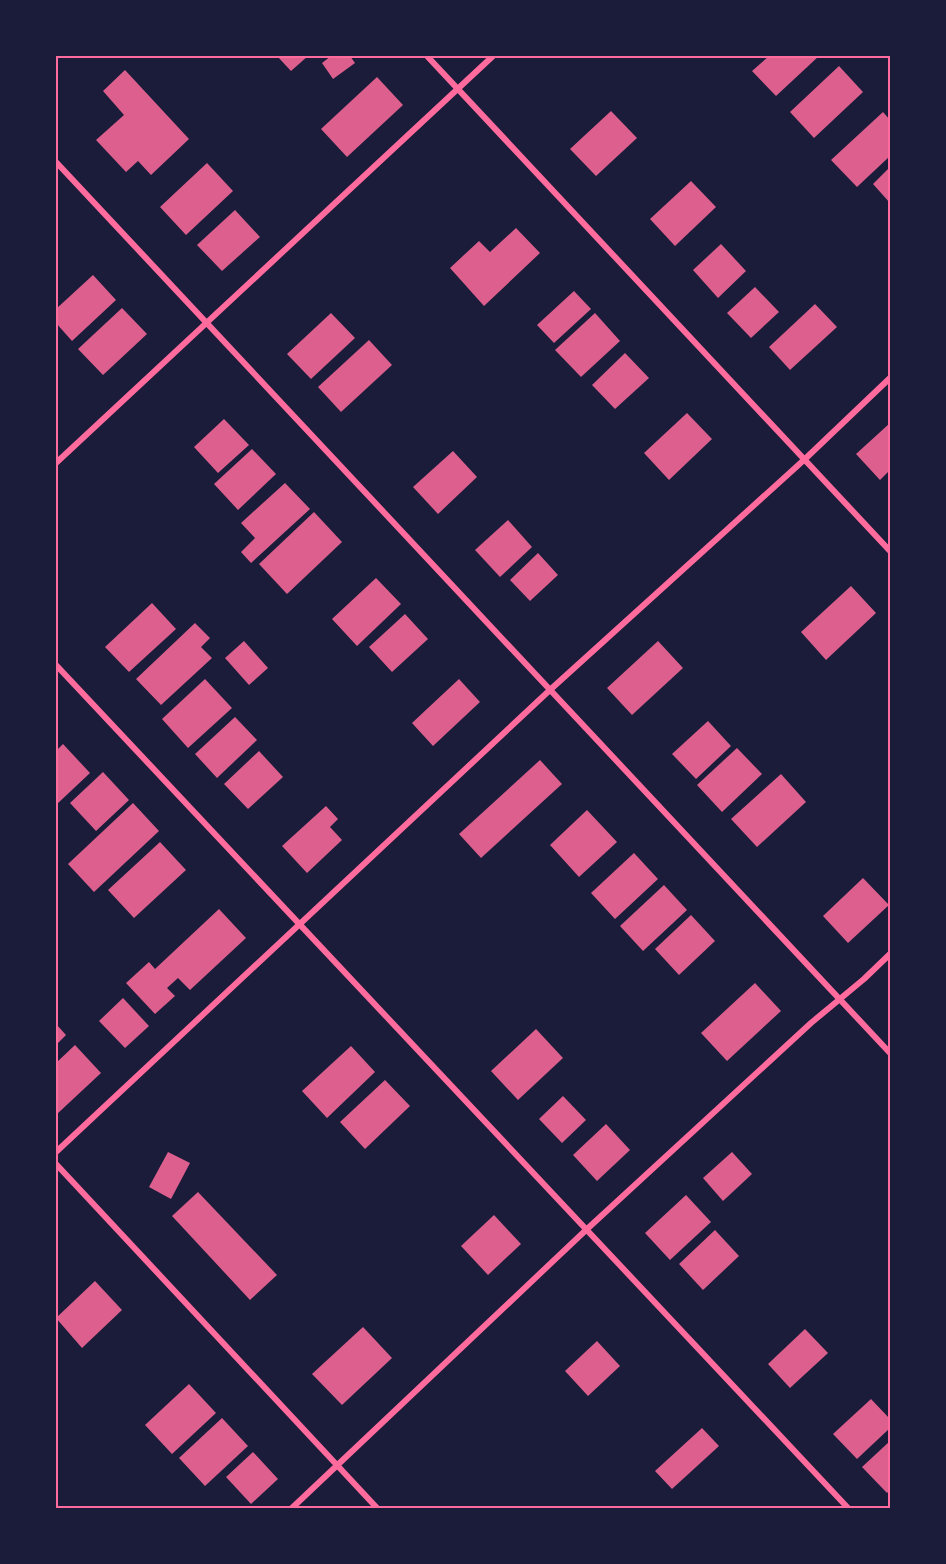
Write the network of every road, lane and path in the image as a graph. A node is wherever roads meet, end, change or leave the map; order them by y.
1 (427, 56) edge
2 (493, 56) edge
3 (458, 88) junction
4 (56, 162) edge
5 (206, 323) junction
6 (891, 378) edge
7 (804, 459) junction
8 (56, 462) edge
9 (891, 551) edge
10 (56, 665) edge
11 (551, 689) junction
12 (299, 923) junction
13 (891, 954) edge
14 (840, 999) junction
15 (891, 1053) edge
16 (56, 1152) edge
17 (56, 1164) edge
18 (586, 1230) junction
19 (337, 1466) junction
20 (292, 1509) edge
21 (377, 1509) edge
22 (848, 1509) edge

1 - 3 street
2 - 3 street
3 - 5 street
3 - 7 street
4 - 5 street
5 - 8 street
5 - 11 street
6 - 7 street
7 - 9 street
7 - 11 street
10 - 12 street
11 - 12 street
11 - 14 street
12 - 16 street
12 - 18 street
13 - 14 street
14 - 15 street
14 - 18 street
17 - 19 street
18 - 19 street
18 - 22 street
19 - 20 street
19 - 21 street

